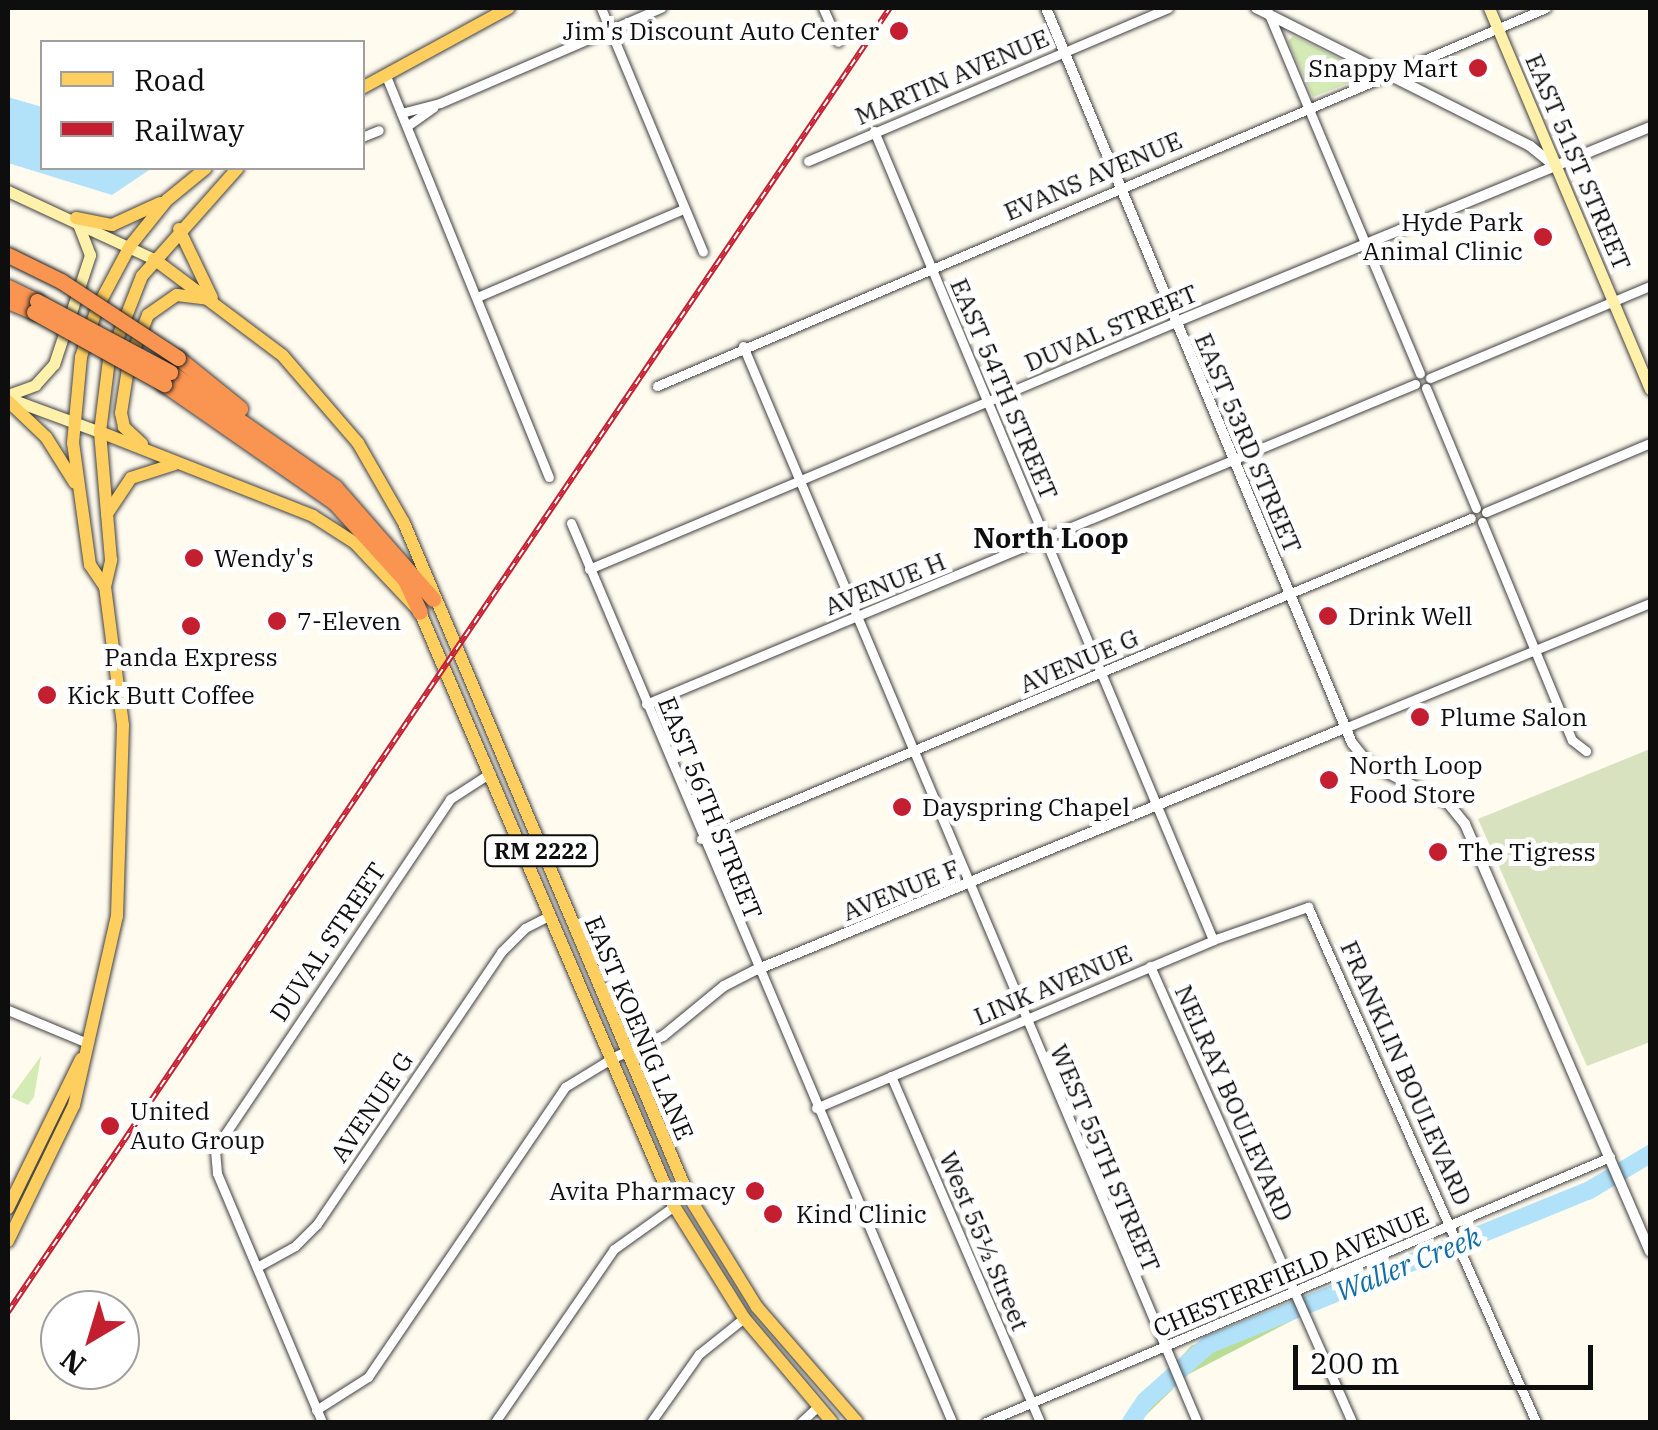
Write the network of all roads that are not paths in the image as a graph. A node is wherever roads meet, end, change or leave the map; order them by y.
1 (508, 8) edge
2 (601, 8) edge
3 (661, 8) edge
4 (823, 8) edge
5 (1046, 8) edge
6 (1168, 8) edge
7 (1256, 8) edge
8 (1489, 8) edge
9 (1546, 8) edge
10 (1267, 10) edge
11 (1498, 28) junction
12 (610, 29) junction
13 (838, 42) dead end
14 (1064, 52) junction
15 (1386, 74) junction
16 (386, 76) junction
17 (365, 86) edge
18 (440, 103) junction
19 (1307, 107) junction
20 (401, 113) junction
21 (406, 126) junction
22 (1650, 127) edge
23 (380, 130) dead end
24 (874, 131) junction
25 (365, 136) edge
26 (808, 161) dead end
27 (1555, 166) junction
28 (204, 170) edge
29 (236, 170) edge
30 (1120, 186) junction
31 (8, 191) edge
32 (166, 200) junction
33 (683, 209) junction
34 (76, 218) junction
35 (178, 229) junction
36 (130, 246) junction
37 (1366, 246) junction
38 (702, 252) dead end
39 (8, 254) edge
40 (154, 259) junction
41 (930, 265) junction
42 (1650, 286) edge
43 (8, 288) edge
44 (477, 297) junction
45 (213, 300) junction
46 (8, 301) edge
47 (1613, 302) junction
48 (36, 306) junction
49 (1176, 322) junction
50 (743, 346) junction
51 (170, 372) junction
52 (1425, 380) junction
53 (657, 386) dead end
54 (1650, 389) edge
55 (8, 398) edge
56 (988, 402) junction
57 (73, 422) junction
58 (100, 432) junction
59 (1650, 443) edge
60 (1234, 460) junction
61 (180, 464) junction
62 (549, 477) dead end
63 (799, 479) junction
64 (78, 489) junction
65 (1479, 515) junction
66 (106, 516) junction
67 (571, 523) dead end
68 (1047, 540) junction
69 (589, 569) junction
70 (105, 587) junction
71 (1290, 594) junction
72 (433, 599) junction
73 (1650, 603) edge
74 (420, 612) junction
75 (856, 618) junction
76 (1535, 651) junction
77 (1102, 673) junction
78 (646, 704) junction
79 (1346, 728) junction
80 (912, 751) junction
81 (1586, 751) dead end
82 (490, 773) junction
83 (1157, 807) junction
84 (702, 839) junction
85 (967, 886) junction
86 (1308, 907) joint
87 (549, 916) junction
88 (1213, 940) junction
89 (1150, 966) junction
90 (756, 970) junction
91 (8, 1010) edge
92 (1024, 1020) junction
93 (85, 1042) junction
94 (624, 1053) junction
95 (81, 1059) junction
96 (609, 1060) junction
97 (891, 1076) junction
98 (816, 1108) junction
99 (1610, 1158) junction
100 (674, 1206) junction
101 (8, 1208) edge
102 (1650, 1217) edge
103 (1638, 1222) junction
104 (1451, 1226) junction
105 (8, 1240) edge
106 (1650, 1252) edge
107 (257, 1266) junction
108 (1296, 1291) junction
109 (744, 1318) junction
110 (1165, 1347) junction
111 (1032, 1403) junction
112 (818, 1407) junction
113 (316, 1410) junction
114 (322, 1422) edge
115 (494, 1422) edge
116 (651, 1422) edge
117 (801, 1422) edge
118 (832, 1422) edge
119 (857, 1422) edge
120 (952, 1422) edge
121 (986, 1422) edge
122 (1040, 1422) edge
123 (1197, 1422) edge
124 (1352, 1422) edge
125 (1536, 1422) edge

1 - 16 main road
2 - 12 street
3 - 12 street
4 - 13 street
5 - 14 street, EAST 53RD STREET
6 - 14 street, MARTIN AVENUE
7 - 10 street
8 - 11 main road, EAST 51ST STREET
9 - 11 street, EVANS AVENUE
10 - 15 street
10 - 19 street
11 - 15 street, EVANS AVENUE
11 - 27 main road, EAST 51ST STREET
12 - 18 street
12 - 33 street
14 - 24 street, MARTIN AVENUE
14 - 30 street, EAST 53RD STREET
15 - 19 street, EVANS AVENUE
15 - 27 street
16 - 17 main road
16 - 20 street
18 - 20 street
18 - 21 street
19 - 30 street, EVANS AVENUE
19 - 37 street
20 - 21 street
21 - 44 street
22 - 27 street, DUVAL STREET
23 - 25 street
24 - 26 street, MARTIN AVENUE
24 - 41 street, EAST 54TH STREET
27 - 37 street, DUVAL STREET
27 - 47 main road, EAST 51ST STREET
28 - 32 main road
29 - 35 main road
30 - 41 street, EVANS AVENUE
30 - 49 street, EAST 53RD STREET
31 - 34 main road
32 - 34 main road
32 - 36 main road
33 - 38 street
33 - 44 street
34 - 36 main road
34 - 55 main road
35 - 40 main road
35 - 45 main road
36 - 40 main road
36 - 57 main road
37 - 49 street, DUVAL STREET
37 - 52 street
39 - 51 highway, bridge
40 - 45 main road, EAST KOENIG LANE
40 - 58 main road
41 - 50 street, EVANS AVENUE
41 - 56 street, EAST 54TH STREET
42 - 47 street
43 - 48 highway, RM 2222
44 - 62 street
45 - 61 main road
45 - 72 main road, EAST KOENIG LANE
46 - 48 highway, RM 2222
47 - 52 street
47 - 54 main road, EAST 51ST STREET
48 - 51 highway, RM 2222, bridge
49 - 56 street, DUVAL STREET
49 - 60 street, EAST 53RD STREET
50 - 53 street, EVANS AVENUE
50 - 63 street, WEST 55TH STREET
51 - 72 highway, RM 2222
51 - 74 highway, RM 2222
52 - 60 street, AVENUE H
52 - 65 street
55 - 57 main road
55 - 64 main road
56 - 63 street, DUVAL STREET
56 - 68 street, EAST 54TH STREET
57 - 58 main road
57 - 64 main road
58 - 61 main road
58 - 66 main road
59 - 65 street, AVENUE G
60 - 68 street, AVENUE H
60 - 71 street, EAST 53RD STREET
61 - 66 main road
61 - 74 main road, EAST KOENIG LANE
63 - 69 street, DUVAL STREET
63 - 75 street, WEST 55TH STREET
64 - 70 main road
65 - 71 street, AVENUE G
65 - 76 street
66 - 70 main road
67 - 69 street, EAST 56TH STREET
68 - 75 street, AVENUE H
68 - 77 street, EAST 54TH STREET
69 - 78 street, EAST 56TH STREET
70 - 93 main road
71 - 77 street, AVENUE G
71 - 79 street, EAST 53RD STREET
72 - 94 main road, EAST KOENIG LANE / RM 2222
73 - 76 street, AVENUE F
74 - 82 main road, EAST KOENIG LANE / RM 2222
75 - 78 street, AVENUE H
75 - 80 street, WEST 55TH STREET
76 - 79 street, AVENUE F
76 - 81 street
77 - 80 street, AVENUE G
77 - 83 street, EAST 54TH STREET
78 - 84 street, EAST 56TH STREET
79 - 83 street, AVENUE F
79 - 99 street, EAST 53RD STREET
80 - 84 street, AVENUE G
80 - 85 street, WEST 55TH STREET
82 - 87 main road, EAST KOENIG LANE / RM 2222
82 - 107 street, DUVAL STREET
83 - 85 street, AVENUE F
83 - 88 street, EAST 54TH STREET
84 - 90 street, EAST 56TH STREET
85 - 90 street, AVENUE F
85 - 92 street, WEST 55TH STREET
86 - 88 street, LINK AVENUE
86 - 104 street, FRANKLIN BOULEVARD
87 - 96 main road, EAST KOENIG LANE / RM 2222
87 - 107 street, AVENUE G
88 - 89 street, LINK AVENUE
89 - 92 street, LINK AVENUE
89 - 108 street, NELRAY BOULEVARD
90 - 94 street, AVENUE F
90 - 98 street, EAST 56TH STREET
91 - 93 street
92 - 97 street, LINK AVENUE
92 - 110 street, WEST 55TH STREET
93 - 95 main road
94 - 96 street, AVENUE F
94 - 119 main road, EAST KOENIG LANE / RM 2222
95 - 101 main road
95 - 105 main road
96 - 100 main road, EAST KOENIG LANE / RM 2222
96 - 113 street, AVENUE F
97 - 98 street, LINK AVENUE
97 - 111 street, West 55½ Street
98 - 120 street, EAST 56TH STREET
99 - 103 street
99 - 104 street, CHESTERFIELD AVENUE
100 - 109 main road, RM 2222
100 - 115 street
102 - 103 street
103 - 106 street
104 - 108 street, CHESTERFIELD AVENUE
104 - 125 street, FRANKLIN BOULEVARD
107 - 113 street
108 - 110 street, CHESTERFIELD AVENUE
108 - 124 street, NELRAY BOULEVARD
109 - 112 main road, RM 2222
109 - 116 street
110 - 111 street, CHESTERFIELD AVENUE
110 - 123 street, WEST 55TH STREET
111 - 121 street, CHESTERFIELD AVENUE
111 - 122 street, West 55½ Street
112 - 117 street
112 - 118 main road, RM 2222
113 - 114 street

